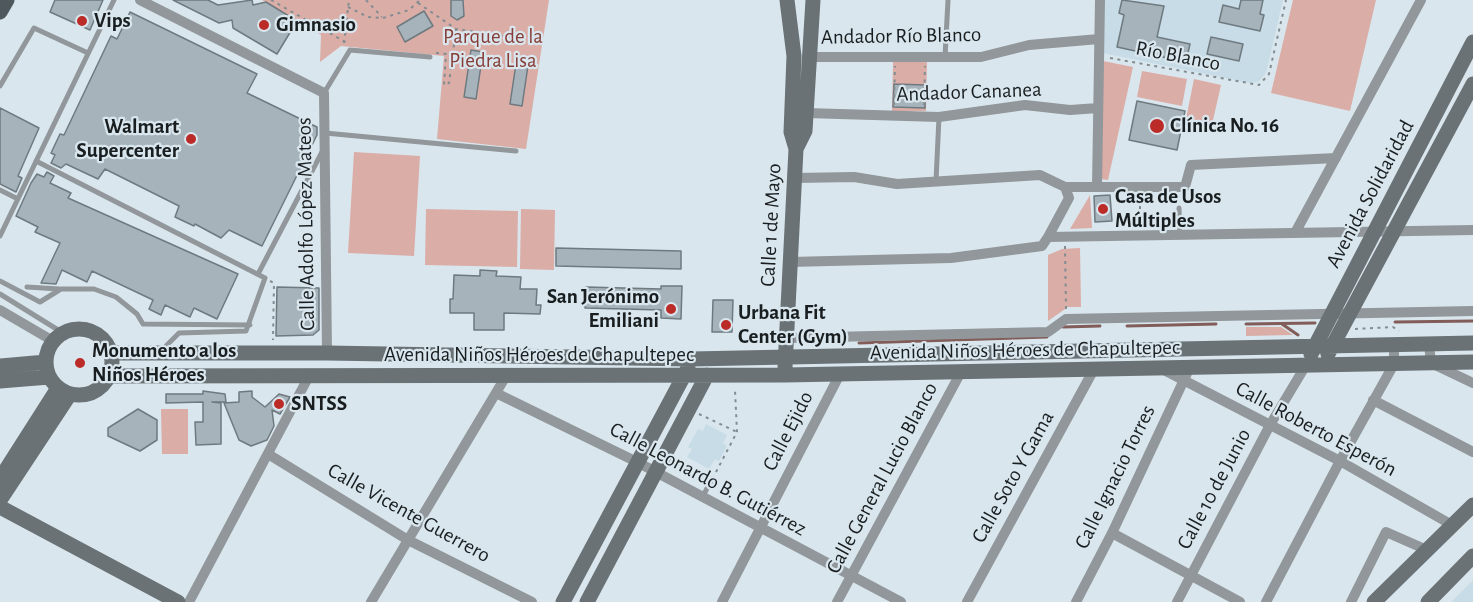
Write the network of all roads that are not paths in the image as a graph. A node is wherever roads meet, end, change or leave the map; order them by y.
1 (7, 0) edge
2 (114, 0) edge
3 (140, 0) edge
4 (787, 0) edge
5 (813, 0) edge
6 (948, 0) edge
7 (1100, 0) edge
8 (1421, 0) edge
9 (0, 12) edge
10 (1099, 39) junction
11 (1473, 42) edge
12 (88, 53) junction
13 (430, 57) dead end
14 (810, 57) junction
15 (945, 57) junction
16 (7, 74) junction
17 (0, 76) edge
18 (1473, 84) edge
19 (0, 86) edge
20 (324, 93) junction
21 (1098, 108) junction
22 (806, 113) junction
23 (939, 117) junction
24 (325, 133) junction
25 (325, 148) junction
26 (796, 149) junction
27 (516, 152) dead end
28 (1336, 158) junction
29 (36, 161) junction
30 (795, 178) junction
31 (936, 183) junction
32 (1097, 187) junction
33 (1065, 188) junction
34 (0, 190) edge
35 (18, 199) junction
36 (1179, 208) dead end
37 (1473, 231) edge
38 (1375, 232) junction
39 (1392, 232) junction
40 (1295, 233) junction
41 (1180, 235) junction
42 (0, 236) edge
43 (1048, 237) junction
44 (790, 262) junction
45 (258, 274) junction
46 (0, 281) edge
47 (27, 287) dead end
48 (61, 289) junction
49 (0, 294) edge
50 (0, 309) edge
51 (1473, 311) edge
52 (1331, 314) junction
53 (1347, 314) junction
54 (250, 325) junction
55 (58, 337) junction
56 (787, 338) junction
57 (1473, 343) edge
58 (1429, 344) junction
59 (1332, 345) junction
60 (1394, 345) junction
61 (1315, 346) junction
62 (112, 353) junction
63 (327, 353) junction
64 (159, 354) junction
65 (786, 358) junction
66 (691, 359) junction
67 (1473, 362) edge
68 (1431, 363) junction
69 (1394, 364) junction
70 (1306, 365) junction
71 (1323, 365) junction
72 (0, 366) edge
73 (1093, 371) junction
74 (961, 372) junction
75 (840, 374) junction
76 (684, 375) junction
77 (706, 375) junction
78 (785, 375) junction
79 (1185, 375) junction
80 (110, 376) junction
81 (309, 376) junction
82 (506, 376) junction
83 (56, 380) junction
84 (0, 381) edge
85 (1473, 383) edge
86 (496, 393) junction
87 (1373, 400) junction
88 (1270, 425) junction
89 (1473, 452) edge
90 (268, 454) junction
91 (1340, 461) junction
92 (638, 462) junction
93 (656, 472) junction
94 (0, 479) edge
95 (712, 479) road end
96 (703, 497) junction
97 (0, 500) edge
98 (1473, 505) edge
99 (0, 507) edge
100 (1452, 525) junction
101 (761, 528) junction
102 (1112, 532) junction
103 (408, 540) junction
104 (596, 540) junction
105 (614, 550) junction
106 (1427, 550) junction
107 (1473, 556) edge
108 (1190, 575) junction
109 (577, 576) junction
110 (851, 576) junction
111 (595, 586) junction
112 (178, 602) edge
113 (189, 602) edge
114 (371, 602) edge
115 (532, 602) edge
116 (563, 602) edge
117 (587, 602) edge
118 (722, 602) edge
119 (837, 602) edge
120 (901, 602) edge
121 (967, 602) edge
122 (1076, 602) edge
123 (1177, 602) edge
124 (1240, 602) edge
125 (1266, 602) edge
126 (1352, 602) edge
127 (1374, 602) edge
128 (1428, 602) edge

1 - 9 main road
2 - 12 lane
3 - 20 street
4 - 26 main road, Calle 1 de Mayo
5 - 14 main road, Calle 1 de Mayo
6 - 15 lane
7 - 10 street
8 - 28 street
10 - 15 street, Andador Río Blanco
10 - 21 street
11 - 38 main road, Avenida Solidaridad
12 - 16 lane
12 - 29 lane
13 - 20 lane
14 - 15 street, Andador Río Blanco
14 - 22 main road, Calle 1 de Mayo
16 - 17 lane
16 - 19 lane
18 - 39 main road, Avenida Solidaridad
20 - 24 street, Calle Adolfo López Mateos
21 - 23 street, Andador Cananea
21 - 32 street
22 - 23 street, Andador Cananea
22 - 26 main road, Calle 1 de Mayo
23 - 31 lane
24 - 25 street, Calle Adolfo López Mateos
24 - 27 lane
25 - 45 lane
25 - 63 street, Calle Adolfo López Mateos
26 - 30 main road, Calle 1 de Mayo
28 - 32 street
28 - 40 street
29 - 35 lane
29 - 45 lane
30 - 31 street
30 - 44 main road, Calle 1 de Mayo
31 - 33 street
32 - 33 street
33 - 43 street
34 - 35 lane
35 - 42 lane
36 - 41 lane
37 - 39 street
38 - 39 street
38 - 40 street
38 - 52 main road, Avenida Solidaridad
39 - 53 main road, Avenida Solidaridad
40 - 41 street
41 - 43 street
43 - 44 street
44 - 56 main road, Calle 1 de Mayo
45 - 54 lane
46 - 48 lane
47 - 48 lane
48 - 54 lane
49 - 55 lane
50 - 55 street
51 - 53 street
52 - 53 street
52 - 56 street
52 - 61 main road, Avenida Solidaridad
53 - 59 main road, Avenida Solidaridad
54 - 64 lane
55 - 62 main road
55 - 83 main road
56 - 65 main road, Calle 1 de Mayo
57 - 58 main road, Avenida Niños Héroes de Chapultepec
58 - 60 main road, Avenida Niños Héroes de Chapultepec
58 - 68 street
59 - 60 main road, Avenida Niños Héroes de Chapultepec
59 - 61 main road, Avenida Niños Héroes de Chapultepec
59 - 71 main road, Avenida Solidaridad
60 - 69 street
61 - 65 main road, Avenida Niños Héroes de Chapultepec
61 - 70 main road, Avenida Solidaridad
62 - 64 main road, Avenida Niños Héroes de Chapultepec
62 - 80 main road
63 - 64 main road, Avenida Niños Héroes de Chapultepec
63 - 66 main road, Avenida Niños Héroes de Chapultepec
65 - 66 main road, Avenida Niños Héroes de Chapultepec
65 - 78 main road, Calle 1 de Mayo
66 - 76 main road
67 - 68 main road, Avenida Niños Héroes de Chapultepec
68 - 69 main road, Avenida Niños Héroes de Chapultepec
68 - 85 street
69 - 71 main road, Avenida Niños Héroes de Chapultepec
69 - 87 street
70 - 71 main road, Avenida Niños Héroes de Chapultepec
70 - 79 main road, Avenida Niños Héroes de Chapultepec
70 - 88 street, Calle 10 de Junio
72 - 83 main road
73 - 74 main road, Avenida Niños Héroes de Chapultepec
73 - 79 main road, Avenida Niños Héroes de Chapultepec
73 - 121 street, Calle Soto Y Gama
74 - 75 main road, Avenida Niños Héroes de Chapultepec
74 - 110 street, Calle General Lucio Blanco
75 - 78 main road, Avenida Niños Héroes de Chapultepec
75 - 101 street, Calle Ejido
76 - 77 main road, Avenida Niños Héroes de Chapultepec
76 - 82 main road, Avenida Niños Héroes de Chapultepec
76 - 92 main road
77 - 78 main road, Avenida Niños Héroes de Chapultepec
77 - 93 main road
79 - 88 street, Calle Roberto Esperón
79 - 102 street, Calle Ignacio Torres
80 - 81 main road, Avenida Niños Héroes de Chapultepec
80 - 83 main road
81 - 82 main road, Avenida Niños Héroes de Chapultepec
81 - 90 street
82 - 86 street
83 - 84 main road
83 - 94 main road
83 - 97 main road
86 - 92 street, Calle Leonardo B. Gutiérrez
86 - 103 street
87 - 89 street
87 - 91 street
88 - 91 street, Calle Roberto Esperón
88 - 108 street, Calle 10 de Junio
90 - 103 street, Calle Vicente Guerrero
90 - 113 street
91 - 100 street, Calle Roberto Esperón
91 - 125 street
92 - 93 street, Calle Leonardo B. Gutiérrez
92 - 104 main road
93 - 96 street, Calle Leonardo B. Gutiérrez
93 - 105 main road
95 - 96 lane
96 - 101 street, Calle Leonardo B. Gutiérrez
98 - 100 main road
99 - 112 main road
100 - 106 main road
101 - 110 street, Calle Leonardo B. Gutiérrez
101 - 118 street, Calle Ejido
102 - 108 street
102 - 122 street, Calle Ignacio Torres
103 - 114 street
103 - 115 street, Calle Vicente Guerrero
104 - 105 main road
104 - 109 main road
105 - 111 main road
106 - 126 street
106 - 127 main road
107 - 128 main road
108 - 123 street, Calle 10 de Junio
108 - 124 street
109 - 111 main road
109 - 116 main road
110 - 119 street, Calle General Lucio Blanco
110 - 120 street, Calle Leonardo B. Gutiérrez
111 - 117 main road

